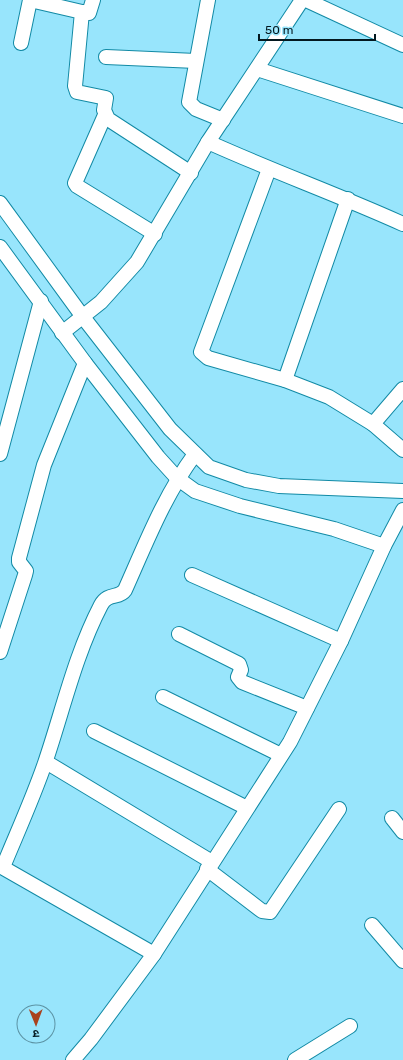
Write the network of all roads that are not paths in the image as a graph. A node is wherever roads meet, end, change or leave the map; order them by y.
1 (30, 0) edge
2 (93, 0) edge
3 (208, 0) edge
4 (302, 0) edge
5 (306, 0) edge
6 (82, 12) junction
7 (21, 43) dead end
8 (403, 45) edge
9 (106, 57) dead end
10 (196, 61) junction
11 (257, 69) junction
12 (105, 115) junction
13 (403, 116) edge
14 (223, 120) junction
15 (208, 142) junction
16 (269, 169) junction
17 (190, 173) junction
18 (348, 199) junction
19 (0, 203) edge
20 (403, 224) edge
21 (155, 234) junction
22 (0, 247) edge
23 (41, 301) junction
24 (83, 317) junction
25 (62, 333) junction
26 (85, 363) junction
27 (285, 380) junction
28 (403, 389) edge
29 (374, 424) junction
30 (403, 450) edge
31 (0, 454) edge
32 (195, 454) junction
33 (177, 478) junction
34 (403, 491) edge
35 (403, 510) edge
36 (399, 524) edge
37 (384, 546) junction
38 (192, 575) dead end
39 (179, 634) dead end
40 (341, 641) junction
41 (0, 652) edge
42 (163, 697) dead end
43 (307, 708) junction
44 (94, 732) dead end
45 (281, 755) junction
46 (46, 762) junction
47 (247, 808) junction
48 (339, 809) dead end
49 (392, 818) dead end
50 (403, 832) edge
51 (210, 865) junction
52 (1, 866) edge
53 (372, 925) dead end
54 (154, 954) junction
55 (403, 961) edge
56 (350, 1026) dead end
57 (73, 1060) edge
58 (295, 1060) edge

1 - 6 street
1 - 7 street
2 - 6 street
3 - 10 street
4 - 11 street
5 - 8 street
6 - 12 street
9 - 10 street
10 - 14 street
11 - 13 street
11 - 14 street
12 - 17 street
12 - 21 street
14 - 15 street
15 - 16 street
15 - 17 street
16 - 18 street
16 - 27 street
17 - 21 street
18 - 20 street
18 - 27 street
19 - 24 street
21 - 24 street
22 - 23 street
23 - 25 street
23 - 31 street
24 - 25 street
24 - 32 street
25 - 26 street
26 - 33 street
26 - 41 street
27 - 29 street
28 - 29 street
29 - 30 street
32 - 33 street
32 - 34 street
33 - 37 street
33 - 46 street
35 - 36 street
36 - 37 street
37 - 40 street
38 - 40 street
39 - 43 street
40 - 43 street
42 - 45 street
43 - 45 street
44 - 47 street
45 - 47 street
46 - 51 street
46 - 52 street
47 - 51 street
48 - 51 street
49 - 50 street
51 - 54 street
52 - 54 street
53 - 55 street
54 - 57 street
56 - 58 street

